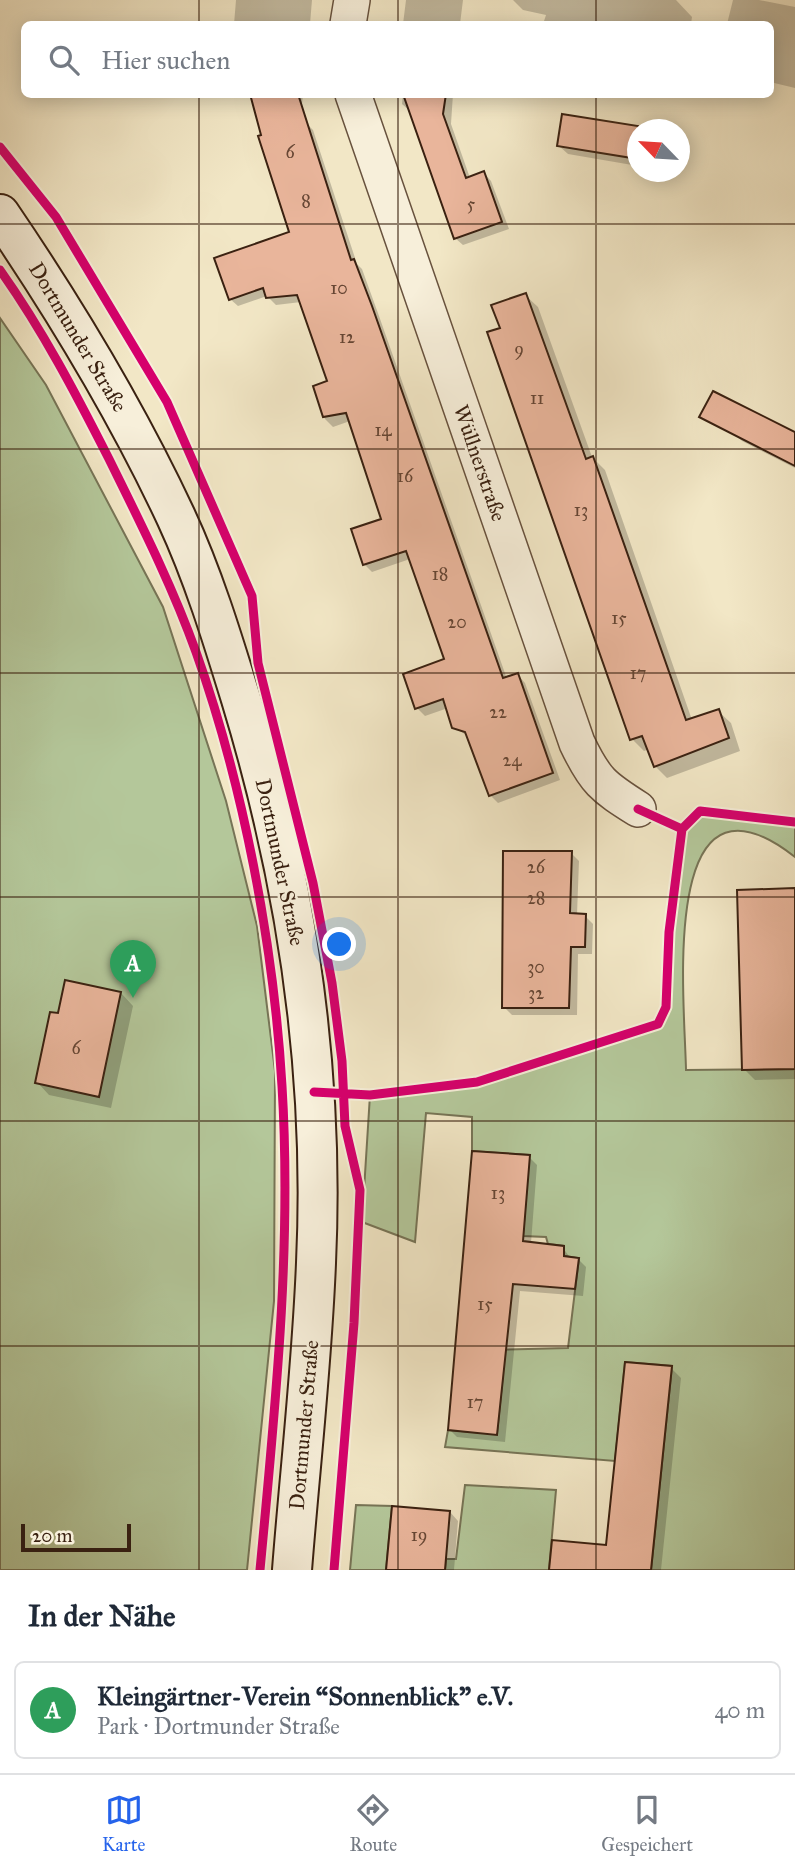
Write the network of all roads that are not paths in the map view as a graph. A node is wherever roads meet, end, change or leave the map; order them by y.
1 (352, 0) edge
2 (348, 21) edge
3 (355, 98) edge
4 (0, 214) edge
5 (638, 809) dead end
6 (292, 1570) edge

1 - 2 street
3 - 5 street, Wüllnerstraße
4 - 6 main road, Dortmunder Straße

